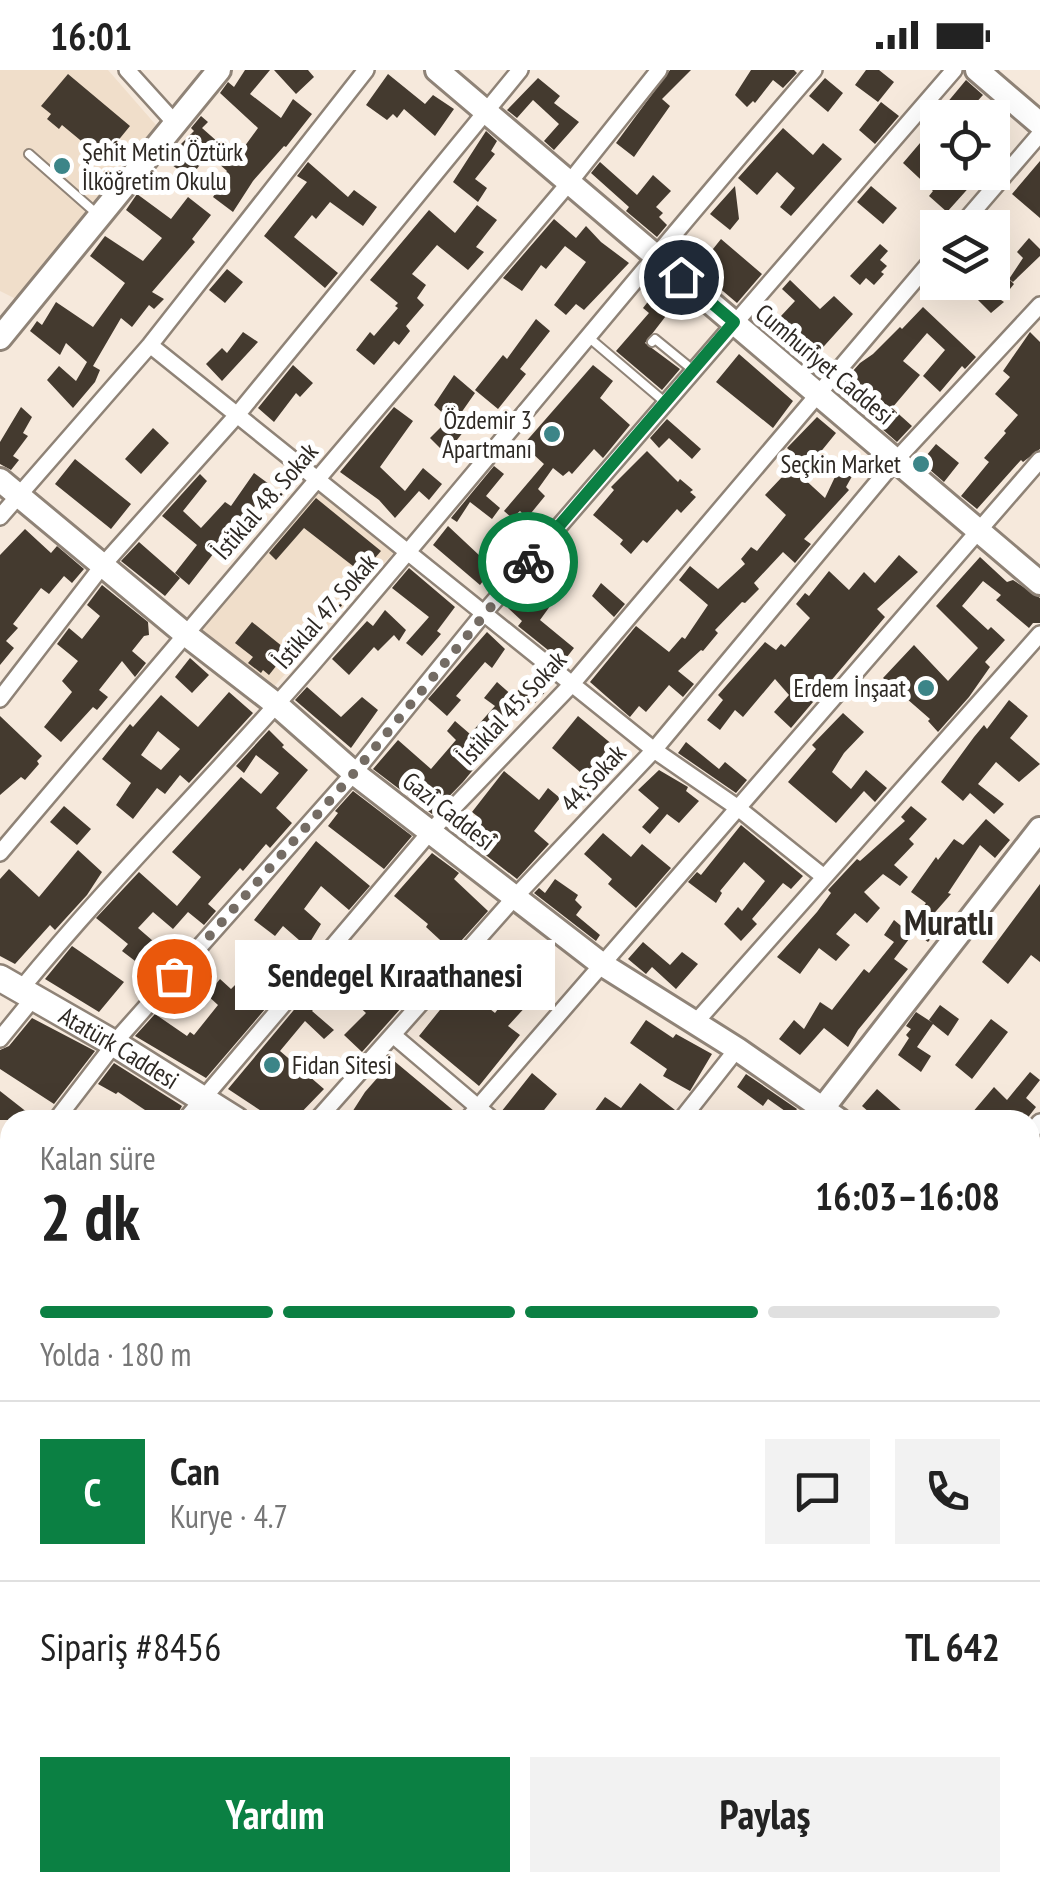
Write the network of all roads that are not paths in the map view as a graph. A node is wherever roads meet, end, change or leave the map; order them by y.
1 (127, 70) edge
2 (220, 70) edge
3 (366, 70) edge
4 (437, 70) edge
5 (520, 70) edge
6 (660, 70) edge
7 (814, 70) edge
8 (954, 70) edge
9 (978, 70) edge
10 (485, 111) junction
11 (176, 124) junction
12 (1040, 124) edge
13 (1040, 134) edge
14 (29, 154) dead end
15 (569, 182) junction
16 (975, 210) edge
17 (100, 216) junction
18 (654, 255) junction
19 (920, 273) edge
20 (1040, 304) edge
21 (9, 312) edge
22 (734, 322) junction
23 (587, 336) junction
24 (0, 338) edge
25 (652, 342) dead end
26 (150, 345) junction
27 (693, 370) junction
28 (816, 392) junction
29 (660, 398) dead end
30 (237, 415) junction
31 (896, 460) junction
32 (1040, 460) edge
33 (317, 479) junction
34 (9, 487) edge
35 (0, 517) edge
36 (979, 531) junction
37 (408, 553) junction
38 (103, 565) junction
39 (1040, 583) edge
40 (484, 613) junction
41 (184, 633) junction
42 (1040, 634) edge
43 (572, 684) junction
44 (0, 699) edge
45 (277, 705) junction
46 (654, 750) junction
47 (354, 773) junction
48 (738, 808) junction
49 (1040, 830) edge
50 (430, 832) junction
51 (0, 854) edge
52 (824, 877) junction
53 (515, 897) junction
54 (600, 964) junction
55 (19, 988) edge
56 (695, 1024) junction
57 (393, 1035) junction
58 (0, 1040) edge
59 (116, 1044) junction
60 (738, 1049) junction
61 (201, 1099) junction
62 (64, 1110) edge
63 (193, 1110) edge
64 (219, 1110) edge
65 (326, 1110) edge
66 (469, 1110) edge
67 (476, 1110) edge
68 (690, 1110) edge
69 (817, 1110) edge
70 (830, 1110) edge

1 - 11 street
2 - 11 street
3 - 26 street
4 - 10 street, Cumhuriyet Caddesi
5 - 10 street
6 - 15 street, İstiklal 48. Sokak
7 - 18 street, İstiklal 47. Sokak
8 - 22 street
9 - 12 street
10 - 15 street, Cumhuriyet Caddesi
10 - 30 street
11 - 17 street
13 - 16 street
14 - 17 lane
15 - 18 street, Cumhuriyet Caddesi
15 - 33 street, İstiklal 48. Sokak
17 - 21 street
18 - 22 street, Cumhuriyet Caddesi
18 - 23 street, İstiklal 47. Sokak
19 - 28 street, İstiklal 45. Sokak
20 - 31 street, 44. Sokak
21 - 24 street
22 - 27 street
22 - 28 street, Cumhuriyet Caddesi
23 - 29 lane
23 - 37 street, İstiklal 47. Sokak
25 - 27 lane
26 - 30 street
26 - 34 street
27 - 40 street
28 - 31 street, Cumhuriyet Caddesi
28 - 43 street, İstiklal 45. Sokak
30 - 33 street
30 - 38 street
31 - 36 street, Cumhuriyet Caddesi
31 - 46 street, 44. Sokak
32 - 36 street
33 - 37 street
33 - 41 street, İstiklal 48. Sokak
34 - 35 street
34 - 38 street, Gazi Caddesi
36 - 39 street, Cumhuriyet Caddesi
36 - 48 street
37 - 40 street
37 - 45 street, İstiklal 47. Sokak
38 - 41 street, Gazi Caddesi
38 - 44 street
40 - 43 street
40 - 47 street
41 - 45 street, Gazi Caddesi
41 - 51 street, İstiklal 48. Sokak
42 - 52 street
43 - 46 street
43 - 50 street, İstiklal 45. Sokak
45 - 47 street, Gazi Caddesi
45 - 55 street, İstiklal 47. Sokak
46 - 48 street
46 - 53 street, 44. Sokak
47 - 50 street, Gazi Caddesi
47 - 59 street
48 - 52 street
48 - 54 street
49 - 70 street
50 - 53 street, Gazi Caddesi
50 - 61 street, İstiklal 45. Sokak
52 - 56 street
53 - 54 street, Gazi Caddesi
53 - 57 street, 44. Sokak
54 - 56 street, Gazi Caddesi
54 - 67 street
55 - 58 street, İstiklal 47. Sokak
55 - 59 main road, Atatürk Caddesi
56 - 60 street, Gazi Caddesi
57 - 65 street, 44. Sokak
57 - 66 street
59 - 61 main road, Atatürk Caddesi
59 - 62 street
60 - 68 street
60 - 69 street, Gazi Caddesi
61 - 63 street, İstiklal 45. Sokak
61 - 64 main road, Atatürk Caddesi

